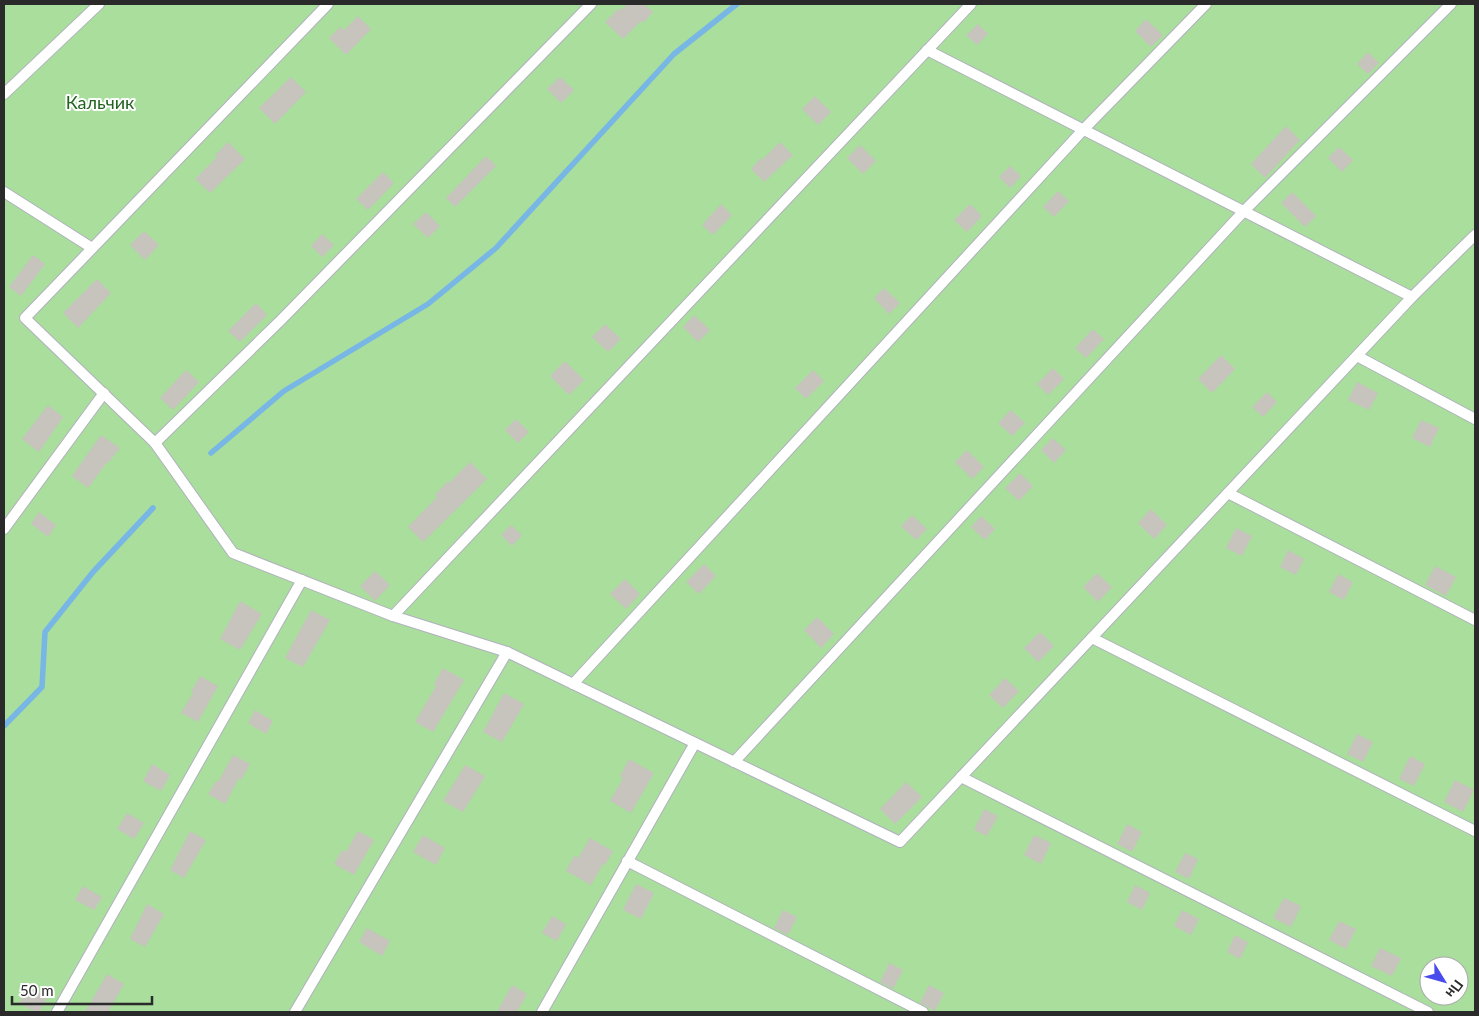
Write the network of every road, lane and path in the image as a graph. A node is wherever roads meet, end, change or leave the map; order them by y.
1 (99, 4) edge
2 (328, 4) edge
3 (591, 4) edge
4 (970, 4) edge
5 (1206, 4) edge
6 (1451, 4) edge
7 (927, 50) junction
8 (4, 94) edge
9 (1084, 130) junction
10 (4, 192) edge
11 (1243, 212) junction
12 (1475, 235) edge
13 (92, 248) junction
14 (1412, 298) junction
15 (1357, 356) junction
16 (104, 393) junction
17 (1475, 419) edge
18 (155, 443) junction
19 (1228, 493) junction
20 (4, 529) edge
21 (302, 580) junction
22 (393, 616) junction
23 (1475, 620) edge
24 (1092, 638) junction
25 (507, 652) junction
26 (574, 684) junction
27 (695, 743) junction
28 (734, 762) junction
29 (961, 777) junction
30 (1475, 831) edge
31 (627, 861) junction
32 (57, 1012) edge
33 (295, 1012) edge
34 (542, 1012) edge
35 (923, 1012) edge
36 (1428, 1012) edge

1 - 8 lane
2 - 13 lane
3 - 18 lane
4 - 7 lane
5 - 9 lane
6 - 11 lane
7 - 9 lane
7 - 22 lane
9 - 11 lane
9 - 26 lane
10 - 13 lane
11 - 14 lane
11 - 28 lane
12 - 14 lane
13 - 16 lane
14 - 15 lane
15 - 17 lane
15 - 19 lane
16 - 18 lane
16 - 20 lane
18 - 21 lane
19 - 23 lane
19 - 24 lane
21 - 22 lane
21 - 32 lane
22 - 25 lane
24 - 29 lane
24 - 30 lane
25 - 26 lane
25 - 33 lane
26 - 27 lane
27 - 28 lane
27 - 31 lane
28 - 29 lane
29 - 36 lane
31 - 34 lane
31 - 35 lane

